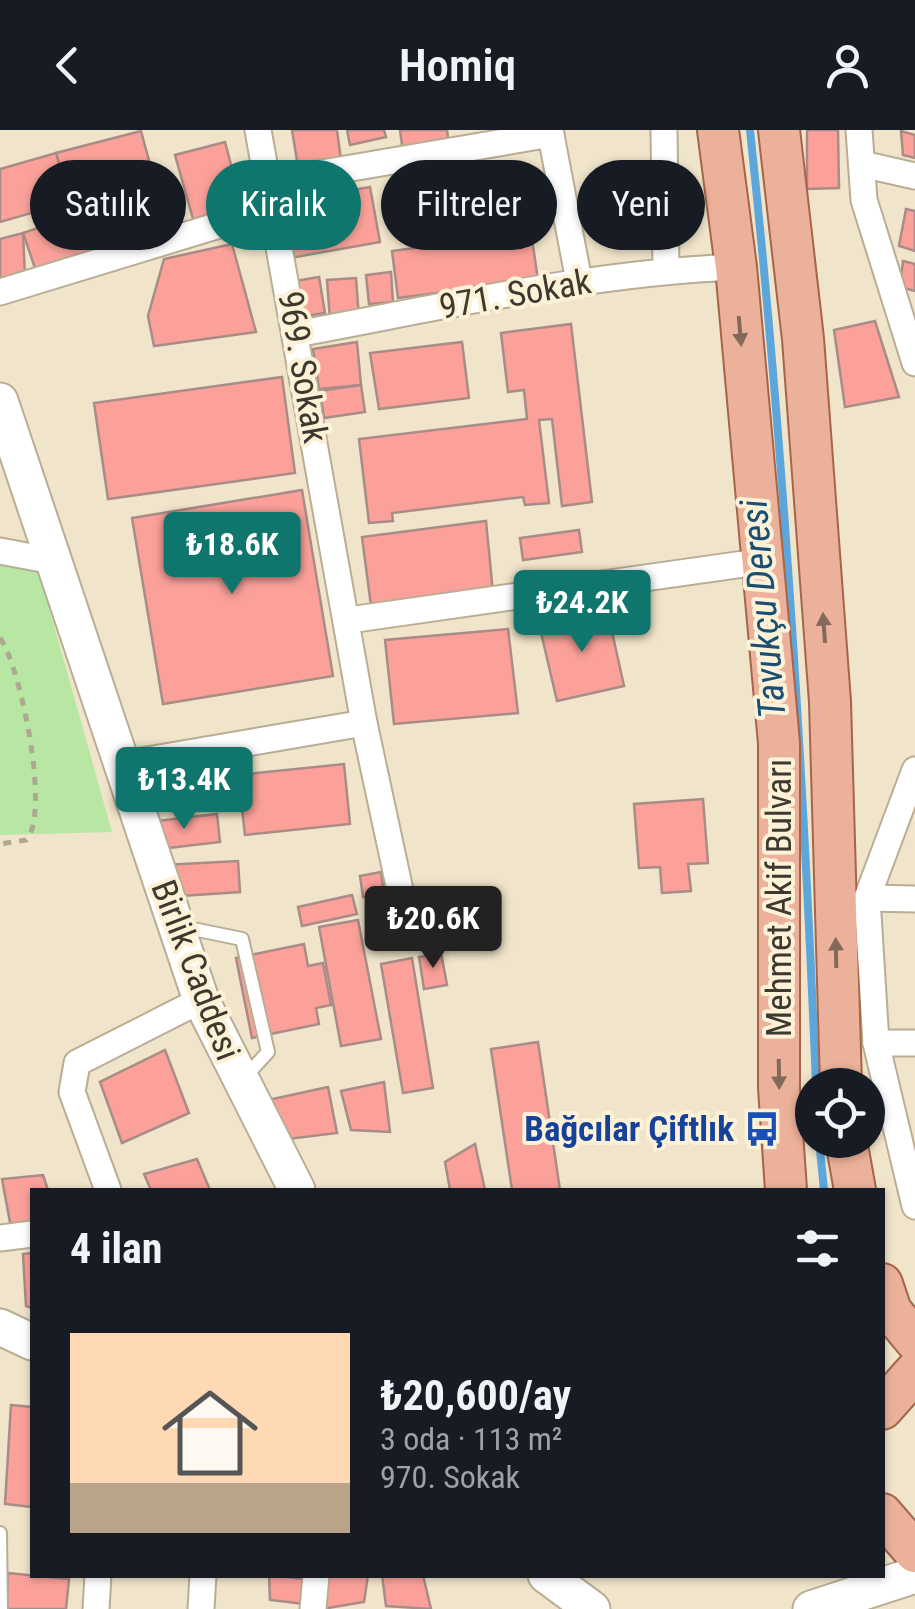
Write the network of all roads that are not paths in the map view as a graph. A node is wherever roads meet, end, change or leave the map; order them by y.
1 (258, 130) edge
2 (664, 130) edge
3 (718, 130) edge
4 (780, 130) edge
5 (859, 130) edge
6 (551, 132) edge
7 (264, 160) edge
8 (862, 164) junction
9 (361, 166) edge
10 (915, 176) edge
11 (206, 229) edge
12 (282, 250) edge
13 (736, 267) junction
14 (666, 270) junction
15 (580, 282) junction
16 (0, 292) edge
17 (904, 300) edge
18 (296, 334) junction
19 (915, 362) edge
20 (0, 402) edge
21 (0, 550) edge
22 (52, 561) junction
23 (765, 561) junction
24 (350, 620) junction
25 (364, 723) junction
26 (124, 764) junction
27 (915, 770) edge
28 (867, 898) junction
29 (915, 899) edge
30 (406, 918) dead end
31 (174, 925) junction
32 (201, 1000) junction
33 (915, 1042) edge
34 (876, 1043) junction
35 (841, 1068) edge
36 (240, 1083) junction
37 (849, 1158) edge
38 (107, 1188) edge
39 (296, 1188) edge
40 (786, 1188) edge
41 (855, 1188) edge
42 (912, 1191) edge
43 (30, 1234) edge
44 (0, 1238) edge
45 (885, 1293) edge
46 (0, 1327) edge
47 (30, 1341) edge
48 (906, 1366) edge
49 (885, 1404) edge
50 (885, 1517) edge
51 (0, 1533) edge
52 (915, 1552) edge
53 (915, 1575) edge
54 (98, 1578) edge
55 (203, 1578) edge
56 (316, 1578) edge
57 (550, 1578) edge
58 (859, 1578) edge
59 (819, 1606) edge
60 (1, 1609) edge
61 (96, 1609) edge
62 (201, 1609) edge
63 (313, 1609) edge
64 (592, 1609) edge

1 - 7 street, 969. Sokak
2 - 14 street
3 - 13 main road, Mehmet Akif Bulvarı
35 -> 4 main road, Mehmet Akif Bulvarı
5 - 8 street
6 - 9 street
6 - 15 street
8 - 10 street
8 - 17 street
11 - 16 street
12 - 18 street, 969. Sokak
13 - 14 street, 971. Sokak
13 -> 23 main road, Mehmet Akif Bulvarı
14 - 15 street, 971. Sokak
15 - 18 street, 971. Sokak
17 - 19 street
18 - 24 street, 969. Sokak
20 - 22 main road, Birlik Caddesi
21 - 22 street
22 - 26 main road, Birlik Caddesi
23 - 24 street
23 -> 40 main road, Mehmet Akif Bulvarı
24 - 25 street, 969. Sokak
25 - 26 street
25 - 30 street, 969. Sokak
26 - 31 main road, Birlik Caddesi
27 - 28 street
28 - 29 street
28 - 34 street
31 - 32 main road, Birlik Caddesi
31 - 36 lane
32 - 36 main road, Birlik Caddesi
32 - 38 street
33 - 34 street
34 - 42 street
36 - 39 main road, Birlik Caddesi
37 - 41 main road
43 - 44 street
45 - 48 main road
46 - 47 main road
48 - 49 main road
50 - 52 main road
51 - 60 lane
53 - 59 main road
54 - 61 street
55 - 62 street
56 - 63 street
57 - 64 main road
58 - 59 main road

